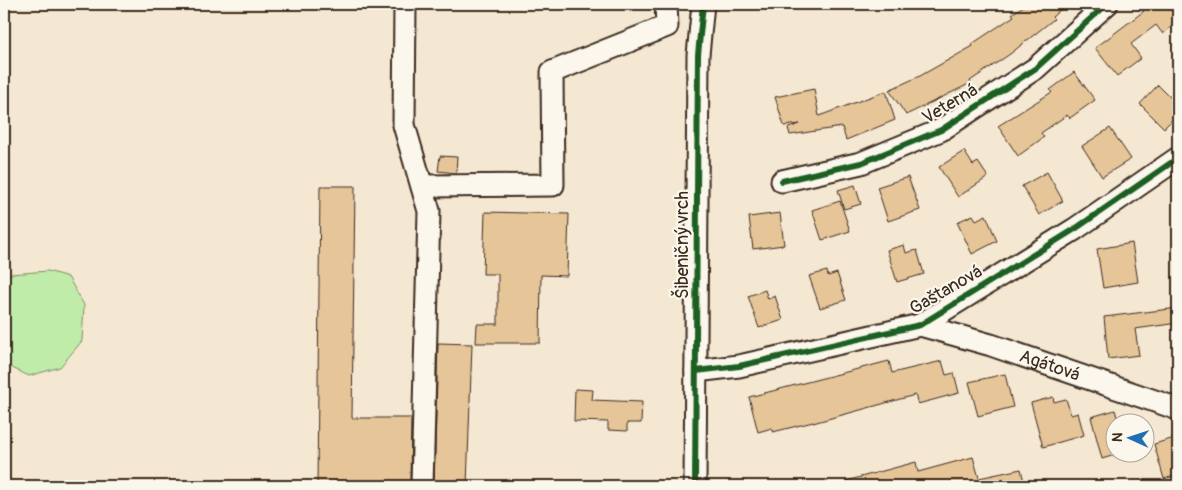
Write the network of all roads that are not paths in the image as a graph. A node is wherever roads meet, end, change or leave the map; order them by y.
1 (405, 4) edge
2 (666, 4) edge
3 (703, 4) edge
4 (1107, 4) edge
5 (1178, 158) edge
6 (782, 181) dead end
7 (422, 186) junction
8 (920, 325) junction
9 (696, 371) junction
10 (1174, 402) edge
11 (422, 486) edge
12 (695, 486) edge

1 - 7 street
2 - 7 street
3 - 9 street, Šibeničný vrch
4 - 6 street, Veterná
5 - 8 street, Gaštanová
7 - 11 street
8 - 9 street, Gaštanová
8 - 10 street, Agátová
9 - 12 street, Šibeničný vrch

